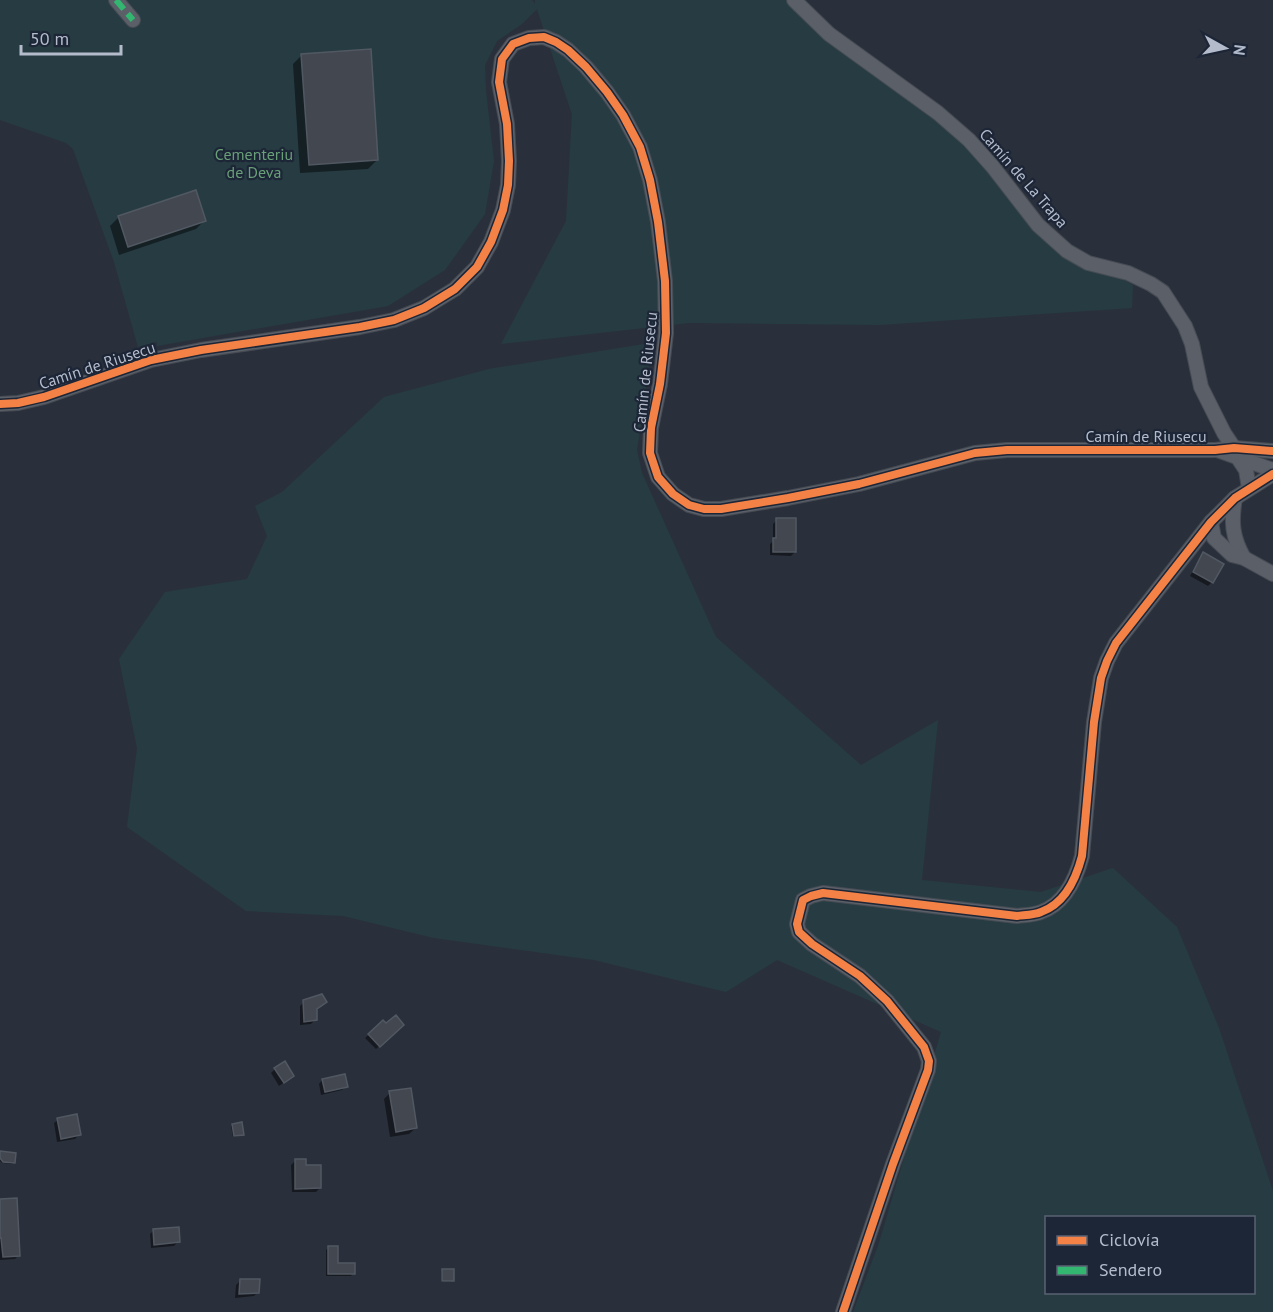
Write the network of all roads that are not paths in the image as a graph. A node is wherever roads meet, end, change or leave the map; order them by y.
1 (116, 0) edge
2 (794, 0) edge
3 (133, 20) dead end
4 (0, 404) edge
5 (1257, 450) junction
6 (1273, 451) edge
7 (1236, 453) junction
8 (1273, 460) edge
9 (1273, 472) edge
10 (1250, 488) junction
11 (1235, 498) junction
12 (1211, 522) junction
13 (1236, 544) junction
14 (1244, 558) junction
15 (1273, 574) edge
16 (843, 1312) edge

1 - 3 street
2 - 7 street, Camín de La Trapa
4 - 7 street, Camín de Riusecu
5 - 6 street, Camín de Riusecu
5 - 7 street, Camín de Riusecu
5 - 8 street, Camín de Riusecu
7 - 9 street, Camín de Riusecu
7 - 10 street
9 - 10 street
10 - 11 street
11 - 12 street
11 - 13 street
12 - 13 street
12 - 14 street
12 - 16 street
13 - 14 street
14 - 15 street

